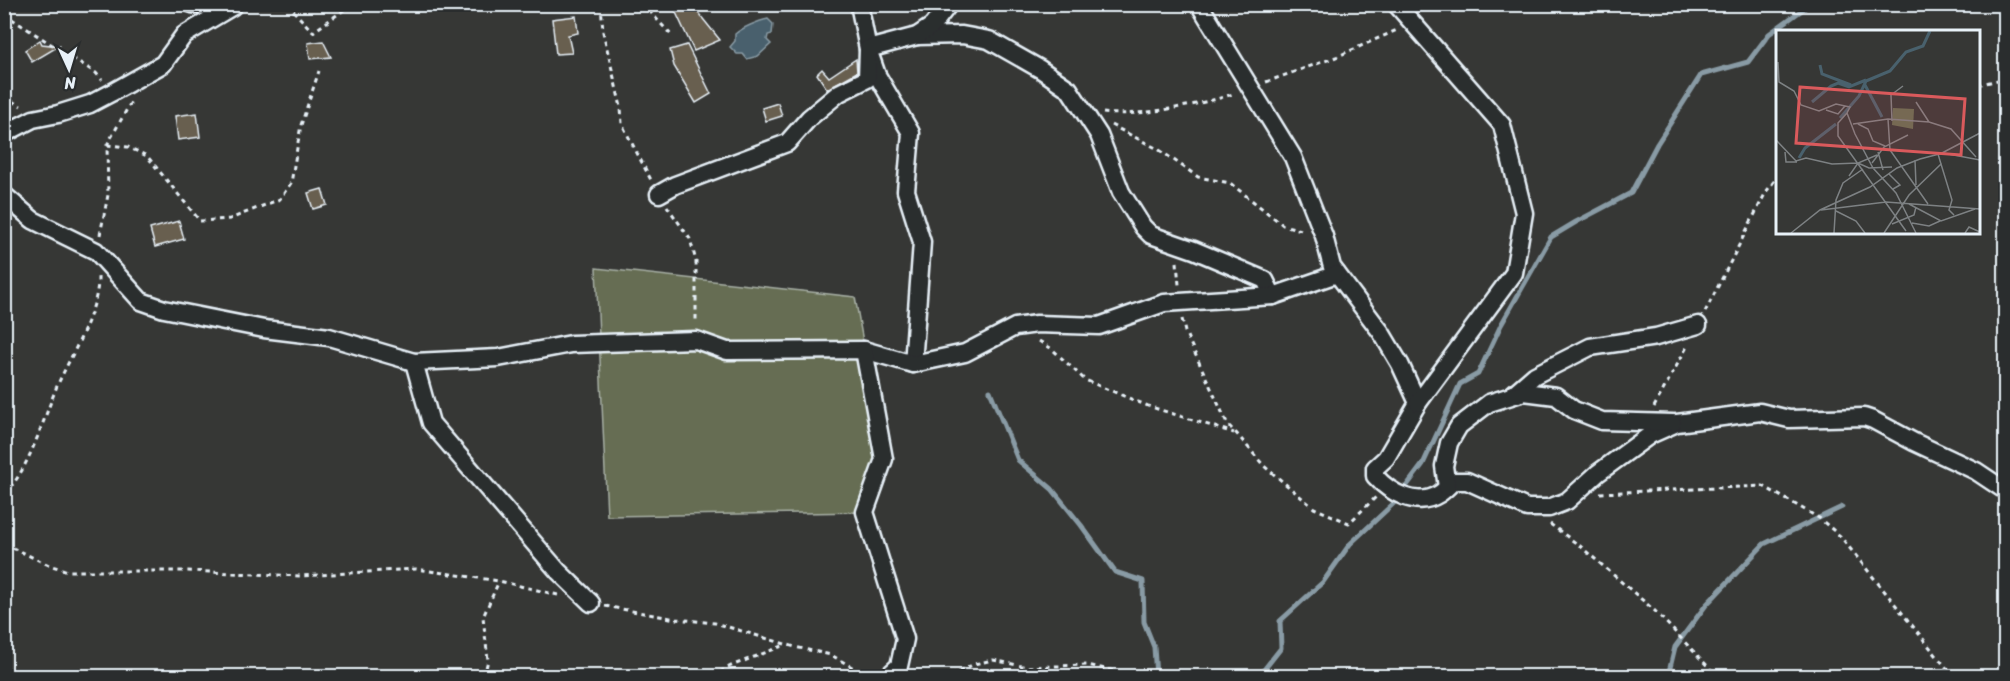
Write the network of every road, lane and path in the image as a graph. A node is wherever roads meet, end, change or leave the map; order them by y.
1 (192, 4) edge
2 (287, 4) edge
3 (352, 4) edge
4 (601, 4) edge
5 (644, 4) edge
6 (859, 4) edge
7 (949, 4) edge
8 (1199, 4) edge
9 (1396, 4) edge
10 (236, 5) edge
11 (4, 14) edge
12 (917, 36) junction
13 (673, 37) dead end
14 (868, 49) junction
15 (319, 71) dead end
16 (2006, 78) edge
17 (1980, 84) edge
18 (111, 93) junction
19 (135, 96) dead end
20 (1083, 110) junction
21 (4, 134) edge
22 (107, 145) junction
23 (1776, 179) edge
24 (659, 194) junction
25 (4, 195) edge
26 (1324, 236) junction
27 (1168, 241) junction
28 (96, 251) junction
29 (1337, 274) junction
30 (1273, 296) junction
31 (1180, 303) junction
32 (1698, 325) junction
33 (1015, 327) junction
34 (696, 340) junction
35 (864, 350) junction
36 (414, 362) junction
37 (913, 364) junction
38 (1509, 397) junction
39 (1418, 403) junction
40 (1646, 422) junction
41 (1677, 423) junction
42 (1236, 433) junction
43 (1385, 487) junction
44 (1447, 487) junction
45 (2006, 491) edge
46 (4, 494) edge
47 (1576, 494) junction
48 (1527, 508) junction
49 (4, 544) edge
50 (499, 581) junction
51 (591, 603) junction
52 (787, 644) junction
53 (484, 676) edge
54 (712, 676) edge
55 (868, 676) edge
56 (888, 676) edge
57 (951, 676) edge
58 (1138, 676) edge
59 (1717, 676) edge
60 (1953, 676) edge

1 - 10 street
2 - 3 path
4 - 24 path
5 - 13 path
6 - 14 street
7 - 12 street
8 - 26 street
9 - 39 street
10 - 18 street
11 - 18 path
12 - 14 street
12 - 20 street
14 - 24 street
14 - 37 street
15 - 22 path
16 - 17 path
18 - 21 street
19 - 22 path
20 - 26 path
20 - 27 street
22 - 28 path
23 - 32 path
24 - 34 path
25 - 28 street
26 - 29 street
27 - 30 street
27 - 31 path
28 - 36 street
28 - 46 path
29 - 30 street
29 - 39 street
30 - 31 street
31 - 33 street
31 - 42 path
32 - 38 street
32 - 40 path
33 - 37 street
33 - 42 path
34 - 35 street
34 - 36 street
35 - 37 street
35 - 56 street
36 - 51 street
38 - 40 street
38 - 44 street
39 - 43 street
40 - 41 street
41 - 45 street
41 - 47 street
42 - 43 path
43 - 44 street
44 - 48 street
47 - 48 street
47 - 60 path
48 - 59 path
49 - 50 path
50 - 51 path
50 - 53 path
51 - 52 path
52 - 54 path
52 - 55 path
57 - 58 path

